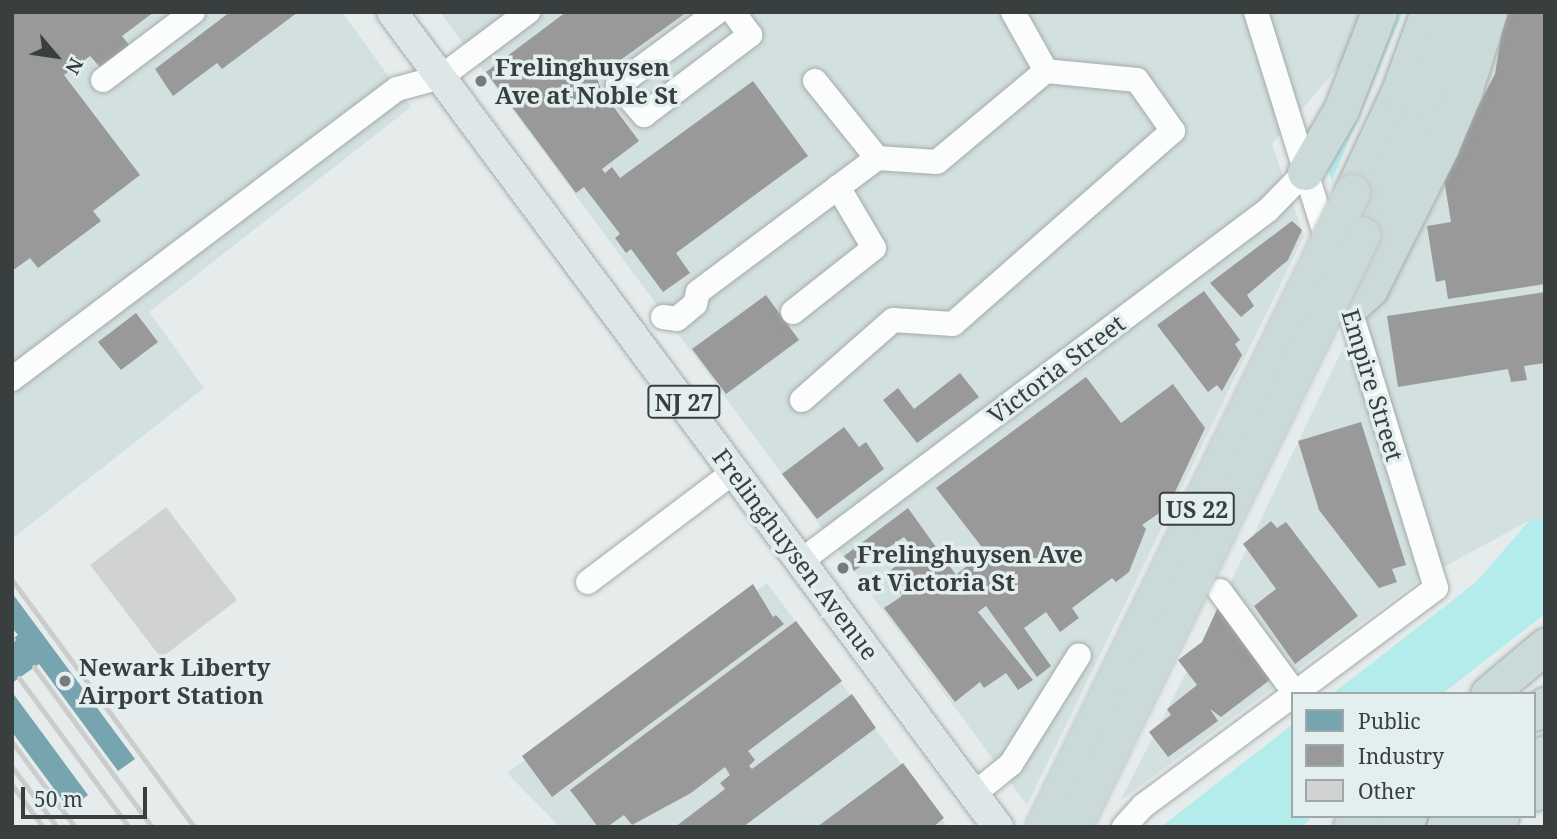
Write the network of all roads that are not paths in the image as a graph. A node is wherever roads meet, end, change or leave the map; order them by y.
1 (193, 12) edge
2 (392, 12) edge
3 (528, 12) edge
4 (717, 12) edge
5 (733, 12) edge
6 (1013, 12) edge
7 (1256, 12) edge
8 (1379, 12) edge
9 (1428, 12) edge
10 (1457, 12) edge
11 (1489, 12) edge
12 (1046, 71) junction
13 (441, 78) junction
14 (103, 80) dead end
15 (815, 81) dead end
16 (877, 158) junction
17 (1304, 172) junction
18 (838, 187) junction
19 (1350, 307) junction
20 (793, 312) dead end
21 (640, 341) junction
22 (12, 379) edge
23 (802, 400) dead end
24 (735, 471) junction
25 (801, 561) junction
26 (588, 582) dead end
27 (1220, 591) dead end
28 (1545, 646) edge
29 (1079, 655) dead end
30 (1545, 676) edge
31 (1293, 692) edge
32 (1297, 692) edge
33 (1502, 692) edge
34 (1291, 696) edge
35 (983, 815) edge
36 (1367, 818) edge
37 (1043, 827) edge
38 (1073, 827) edge
39 (1124, 827) edge
40 (1351, 827) edge

1 - 14 street
2 - 13 main road, Frelinghuysen Avenue / NJ 27
3 - 13 street
4 - 5 street
6 - 12 street
7 - 17 street, Empire Street
8 - 17 highway
9 - 37 highway, US 22, bridge
10 - 38 highway, US 22, bridge
11 - 19 highway
12 - 16 street
12 - 23 street
13 - 21 main road, Frelinghuysen Avenue / NJ 27
13 - 22 street
15 - 16 street
16 - 18 street
17 - 19 street, Empire Street
17 - 25 street, Victoria Street
18 - 20 street
18 - 21 street
19 - 32 street, Empire Street
21 - 24 main road, Frelinghuysen Avenue / NJ 27
24 - 25 main road, Frelinghuysen Avenue / NJ 27
24 - 26 street
25 - 35 main road, Frelinghuysen Avenue / NJ 27
27 - 31 street
28 - 33 highway
29 - 35 street
30 - 33 highway
34 - 39 street, Empire Street
36 - 40 highway

